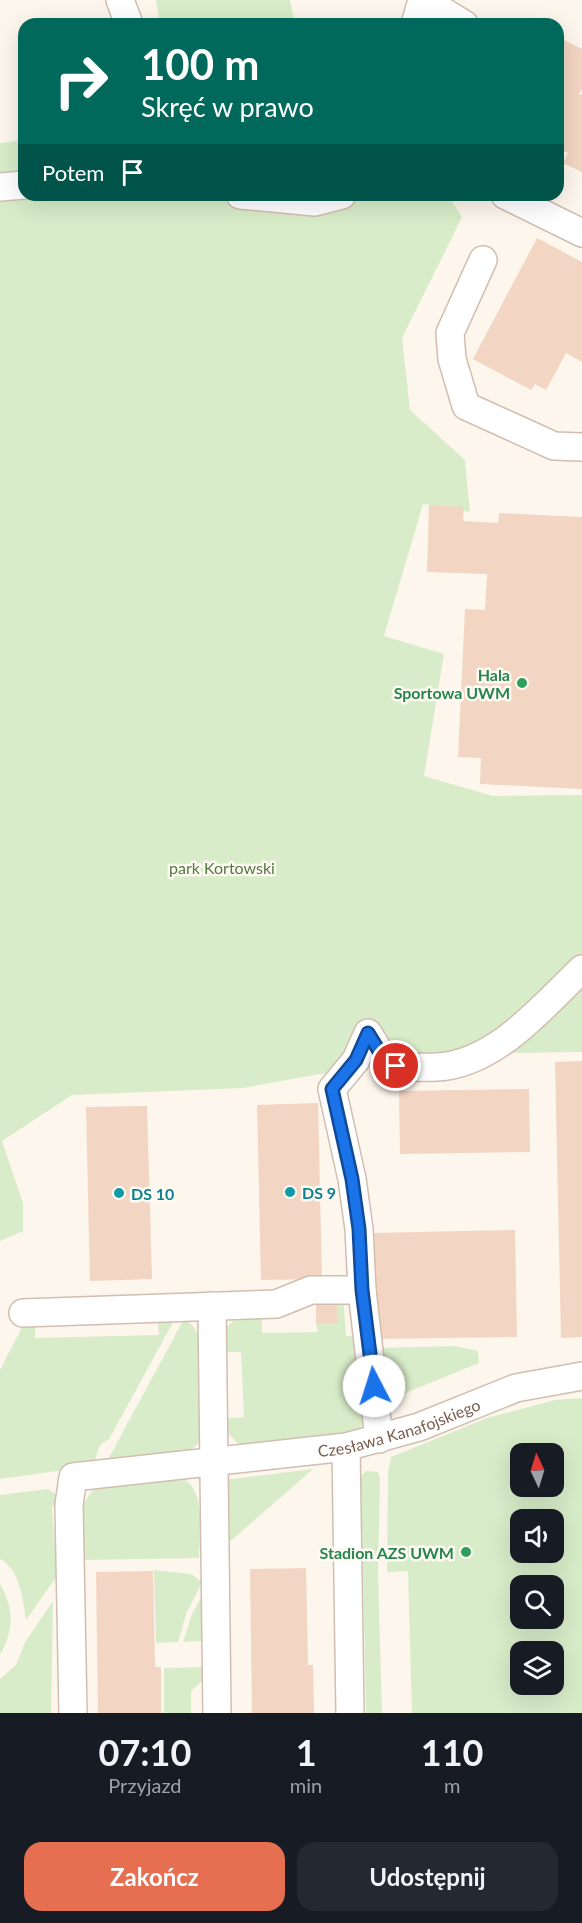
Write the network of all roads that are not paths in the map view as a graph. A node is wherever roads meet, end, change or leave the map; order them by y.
1 (120, 0) edge
2 (423, 0) edge
3 (127, 18) edge
4 (417, 18) edge
5 (454, 18) edge
6 (517, 201) edge
7 (582, 233) edge
8 (483, 260) dead end
9 (582, 447) edge
10 (582, 969) edge
11 (362, 1290) junction
12 (212, 1306) junction
13 (23, 1313) dead end
14 (582, 1377) edge
15 (379, 1439) junction
16 (346, 1447) junction
17 (213, 1460) junction
18 (73, 1713) edge
19 (217, 1713) edge
20 (350, 1713) edge

1 - 3 street
2 - 4 street
2 - 5 street
6 - 7 street
8 - 9 street
10 - 11 street
11 - 12 street
11 - 15 street
12 - 13 street
12 - 17 street
14 - 15 street, Czesława Kanafojskiego
15 - 16 street, Czesława Kanafojskiego
16 - 17 street, Czesława Kanafojskiego
16 - 20 street
17 - 18 street, Czesława Kanafojskiego
17 - 19 street

